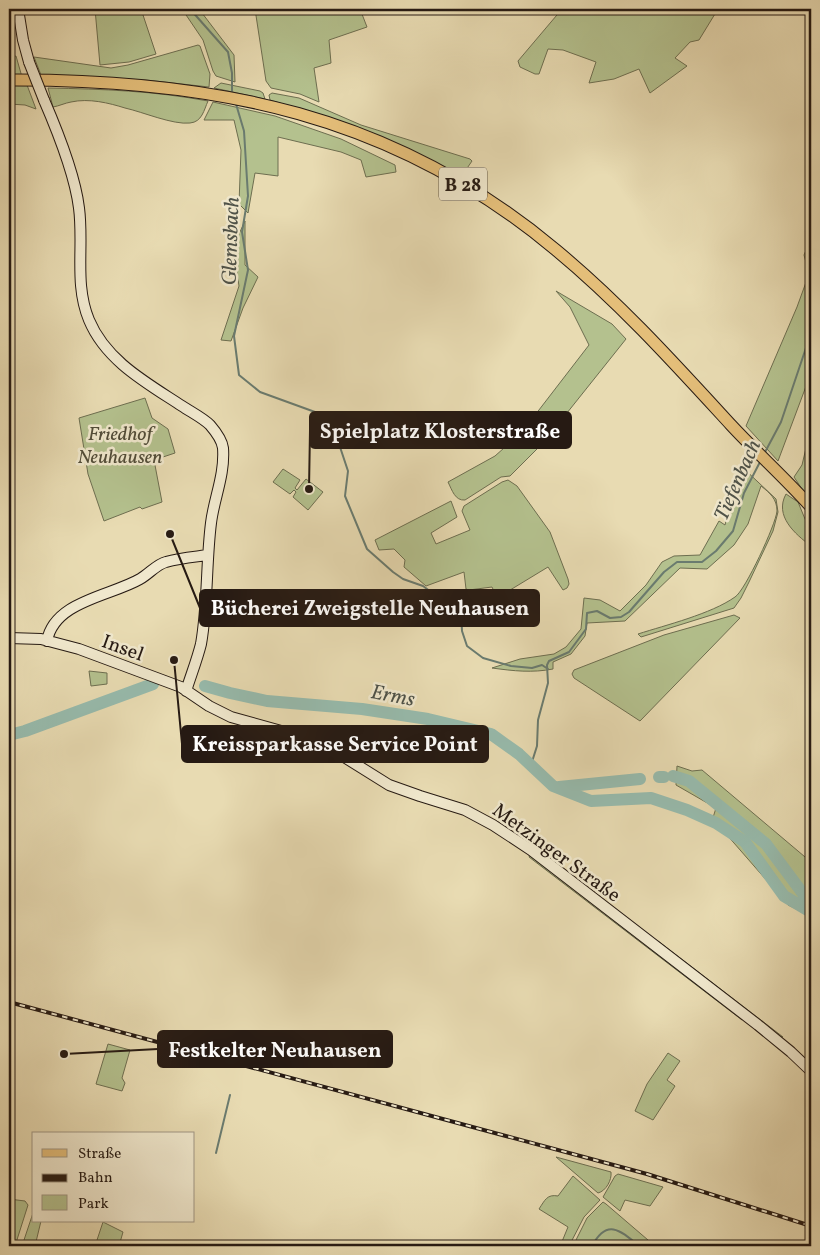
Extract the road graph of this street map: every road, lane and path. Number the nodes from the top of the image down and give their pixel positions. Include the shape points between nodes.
1 (18, 9) edge
2 (9, 80) edge
3 (807, 503) edge
4 (208, 555) junction
5 (9, 638) edge
6 (47, 641) junction
7 (186, 691) junction
8 (811, 1071) edge

1 - 4 street, bridge via 29,62 67,163 79,206 80,277 84,306 101,342 146,383 210,425 221,439 222,475 211,520
2 - 3 main road, B 28 via 110,82 239,98 330,122 390,146 452,177 501,208 581,271 663,351
4 - 6 street via 164,562 139,580 74,607 55,622
4 - 7 street via 200,644
5 - 6 street, Insel
6 - 7 street, Insel via 79,649
7 - 8 street, Metzinger Straße via 220,712 325,745 390,785 465,810 494,825 758,1025

